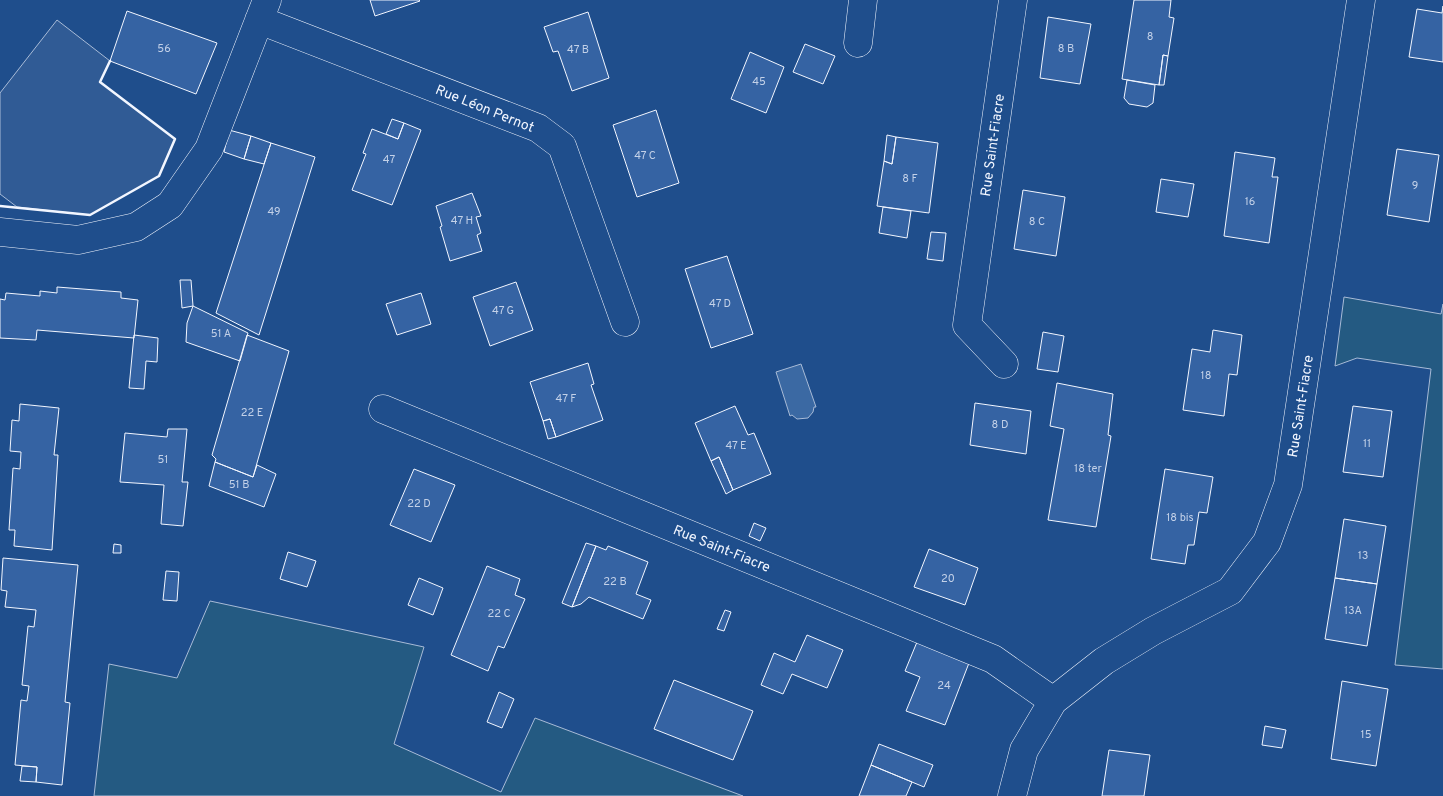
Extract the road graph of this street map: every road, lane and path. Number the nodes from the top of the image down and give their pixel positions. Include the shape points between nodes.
1 (863, 0) edge
2 (1013, 0) edge
3 (1361, 0) edge
4 (263, 10) edge
5 (858, 43) dead end
6 (0, 232) edge
7 (625, 322) dead end
8 (1004, 364) dead end
9 (384, 409) dead end
10 (1052, 701) junction
11 (1012, 796) edge

1 - 5 street
2 - 8 street, Rue Saint-Fiacre via 967,325
3 - 10 street, Rue Saint-Fiacre via 1288,485 1267,542 1230,591 1104,660
4 - 6 street, Rue Léon Pernot via 209,149 170,205 136,228 78,240
4 - 7 street, Rue Léon Pernot via 538,128 562,146
9 - 10 street, Rue Saint-Fiacre via 993,659
10 - 11 street, Rue Saint-Fiacre via 1024,750

